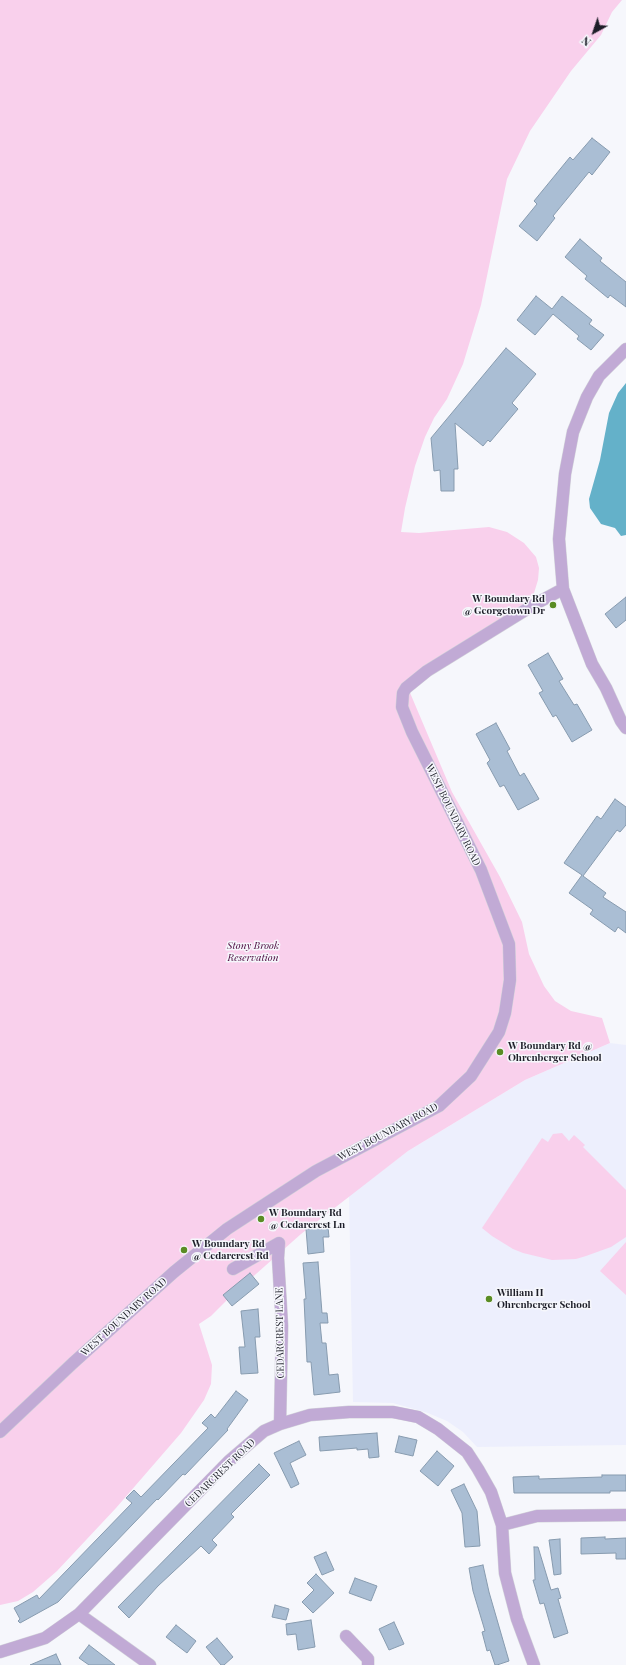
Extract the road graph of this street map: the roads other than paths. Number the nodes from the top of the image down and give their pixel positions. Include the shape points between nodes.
1 (626, 349) edge
2 (563, 589) junction
3 (626, 728) edge
4 (233, 1269) dead end
5 (280, 1424) junction
6 (0, 1432) edge
7 (626, 1515) edge
8 (502, 1525) junction
9 (80, 1614) junction
10 (346, 1636) dead end
11 (0, 1652) edge
12 (150, 1665) edge
13 (368, 1665) edge
14 (534, 1665) edge

1 - 2 street via 599,376 587,397 573,432 565,474 559,539
2 - 3 street via 592,664
2 - 6 street, WEST BOUNDARY ROAD via 428,671 403,693 402,707 412,732 481,870 509,944 510,980 505,1013 499,1032 471,1076 439,1106 316,1171 227,1229 168,1278
4 - 5 street, CEDARCREST LANE via 279,1243 282,1326
5 - 8 street, CEDARCREST ROAD via 310,1415 349,1412 393,1412 418,1417 467,1452 491,1492
5 - 9 street, CEDARCREST ROAD via 264,1431 229,1462
7 - 8 street via 537,1516
8 - 14 street, CEDARCREST ROAD via 505,1573 517,1619
9 - 11 street, CEDARCREST ROAD via 45,1638
9 - 12 street
10 - 13 street via 368,1659

